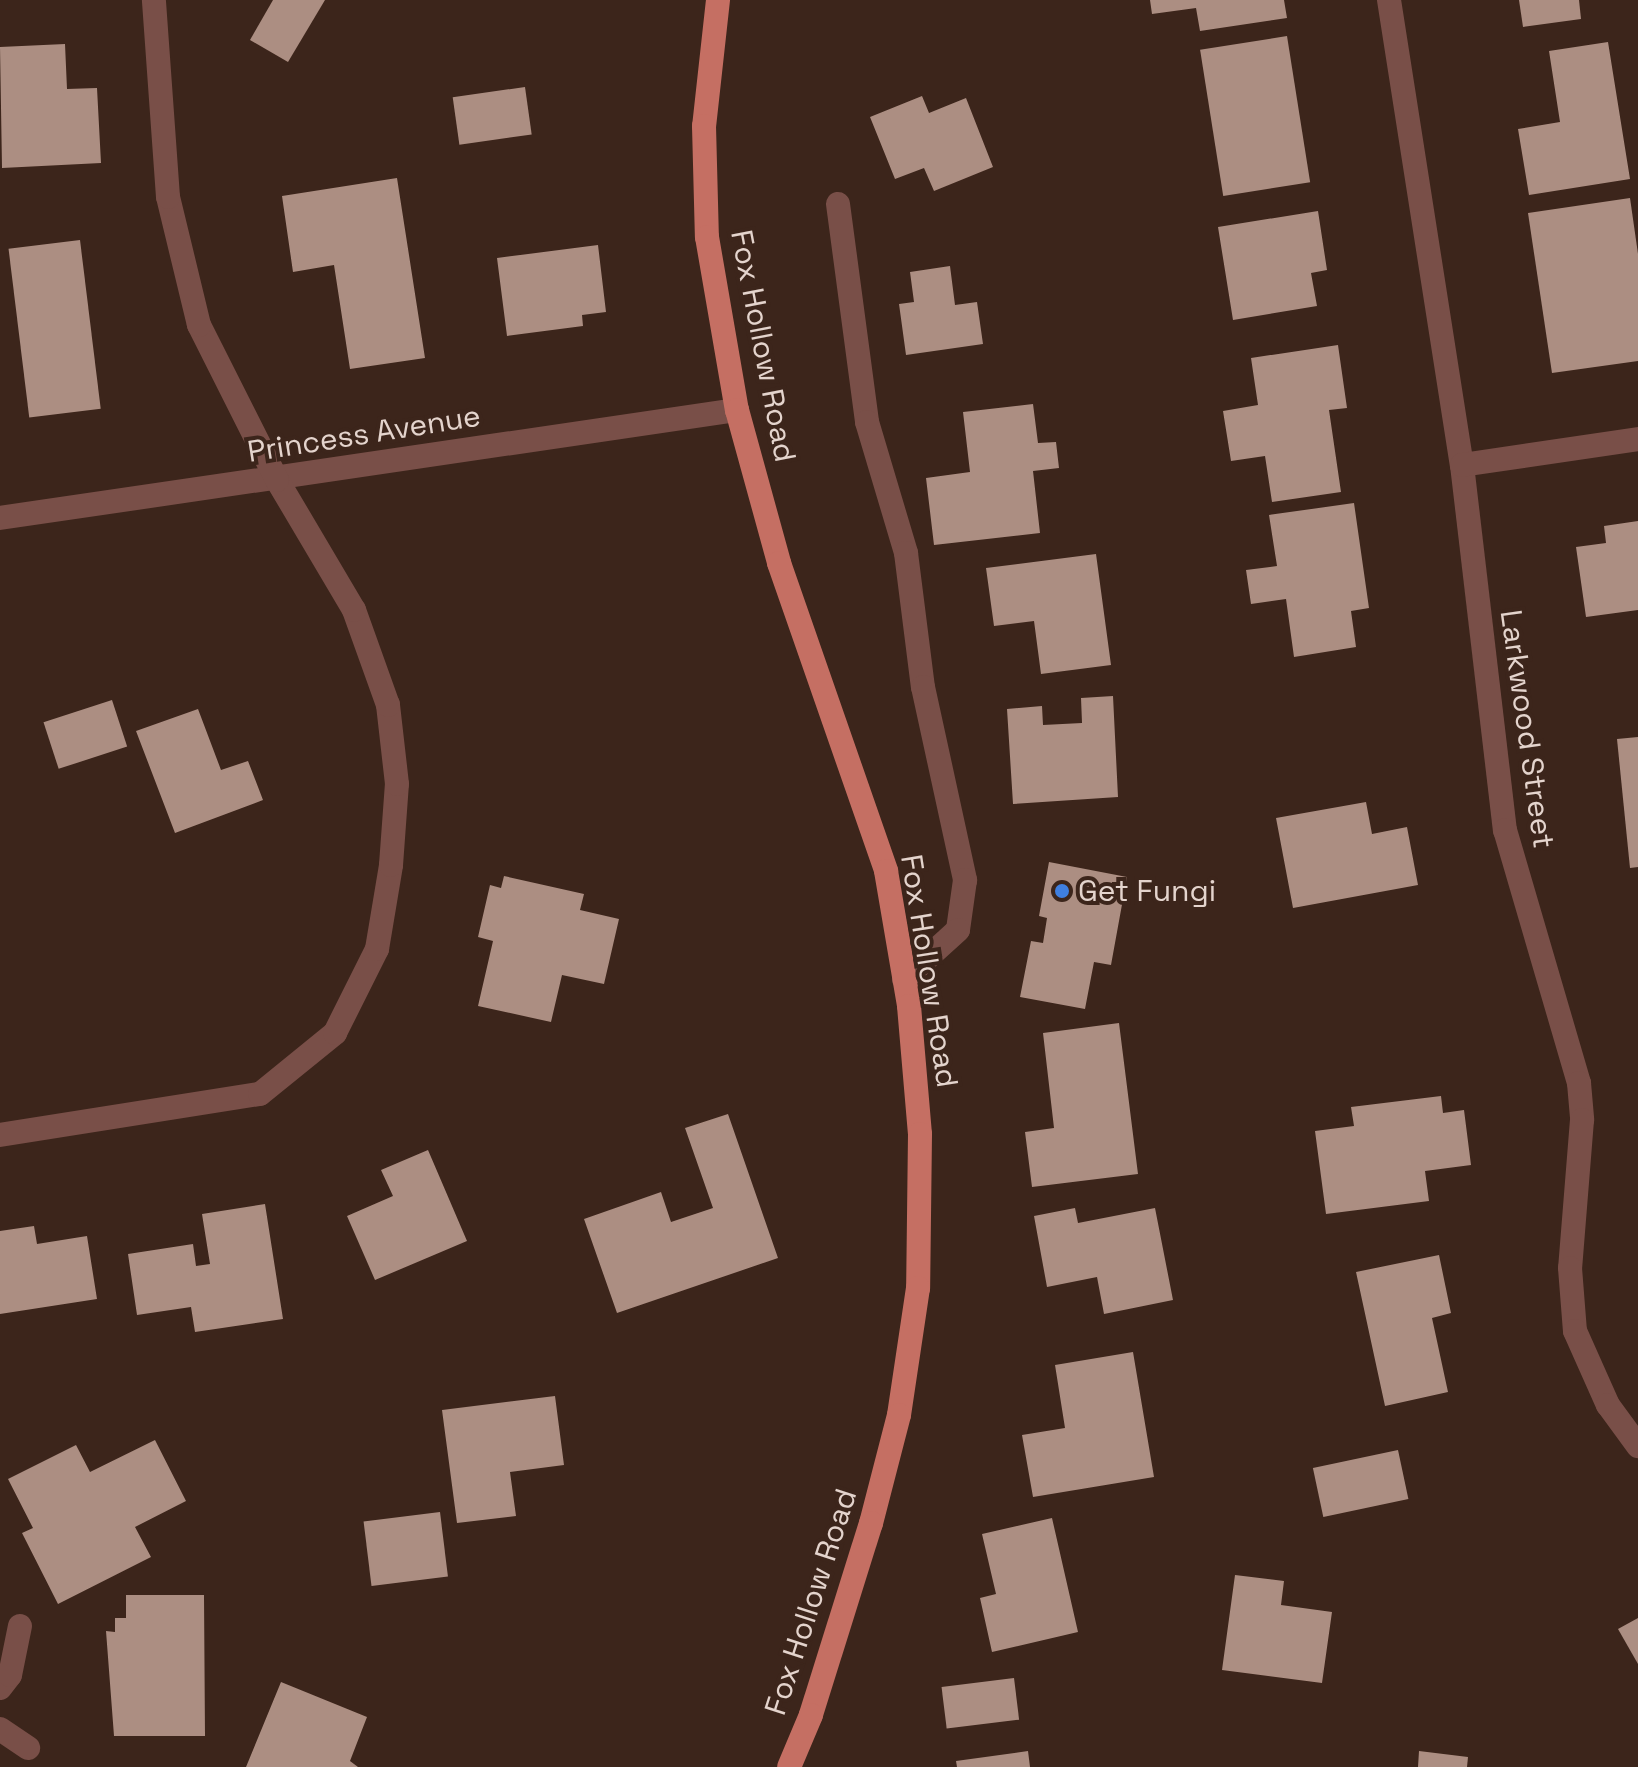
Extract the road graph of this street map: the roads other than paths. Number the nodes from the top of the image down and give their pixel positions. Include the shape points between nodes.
1 (154, 0) edge
2 (718, 0) edge
3 (1389, 0) edge
4 (838, 204) dead end
5 (737, 410) junction
6 (1638, 439) edge
7 (1462, 465) junction
8 (277, 480) junction
9 (0, 518) edge
10 (904, 979) junction
11 (0, 1135) edge
12 (1638, 1446) edge
13 (20, 1626) dead end
14 (0, 1688) edge
15 (0, 1729) edge
16 (28, 1748) dead end
17 (789, 1767) edge

1 - 8 street via 168,197 199,325
2 - 5 main road, Fox Hollow Road via 704,126 707,237
3 - 7 street, Larkwood Street
4 - 10 street via 867,422 906,553 923,687 965,880 958,930
5 - 8 street, Princess Avenue
5 - 10 main road, Fox Hollow Road via 779,563 886,871
6 - 7 street
7 - 12 street, Larkwood Street via 1505,830 1579,1083 1582,1120 1570,1268 1575,1331 1608,1405
8 - 9 street, Princess Avenue
8 - 11 street via 354,610 388,705 397,784 377,949 335,1033 260,1094
10 - 17 main road, Fox Hollow Road via 920,1134 916,1302 899,1415 871,1523 811,1715
13 - 14 street via 10,1675
15 - 16 street

